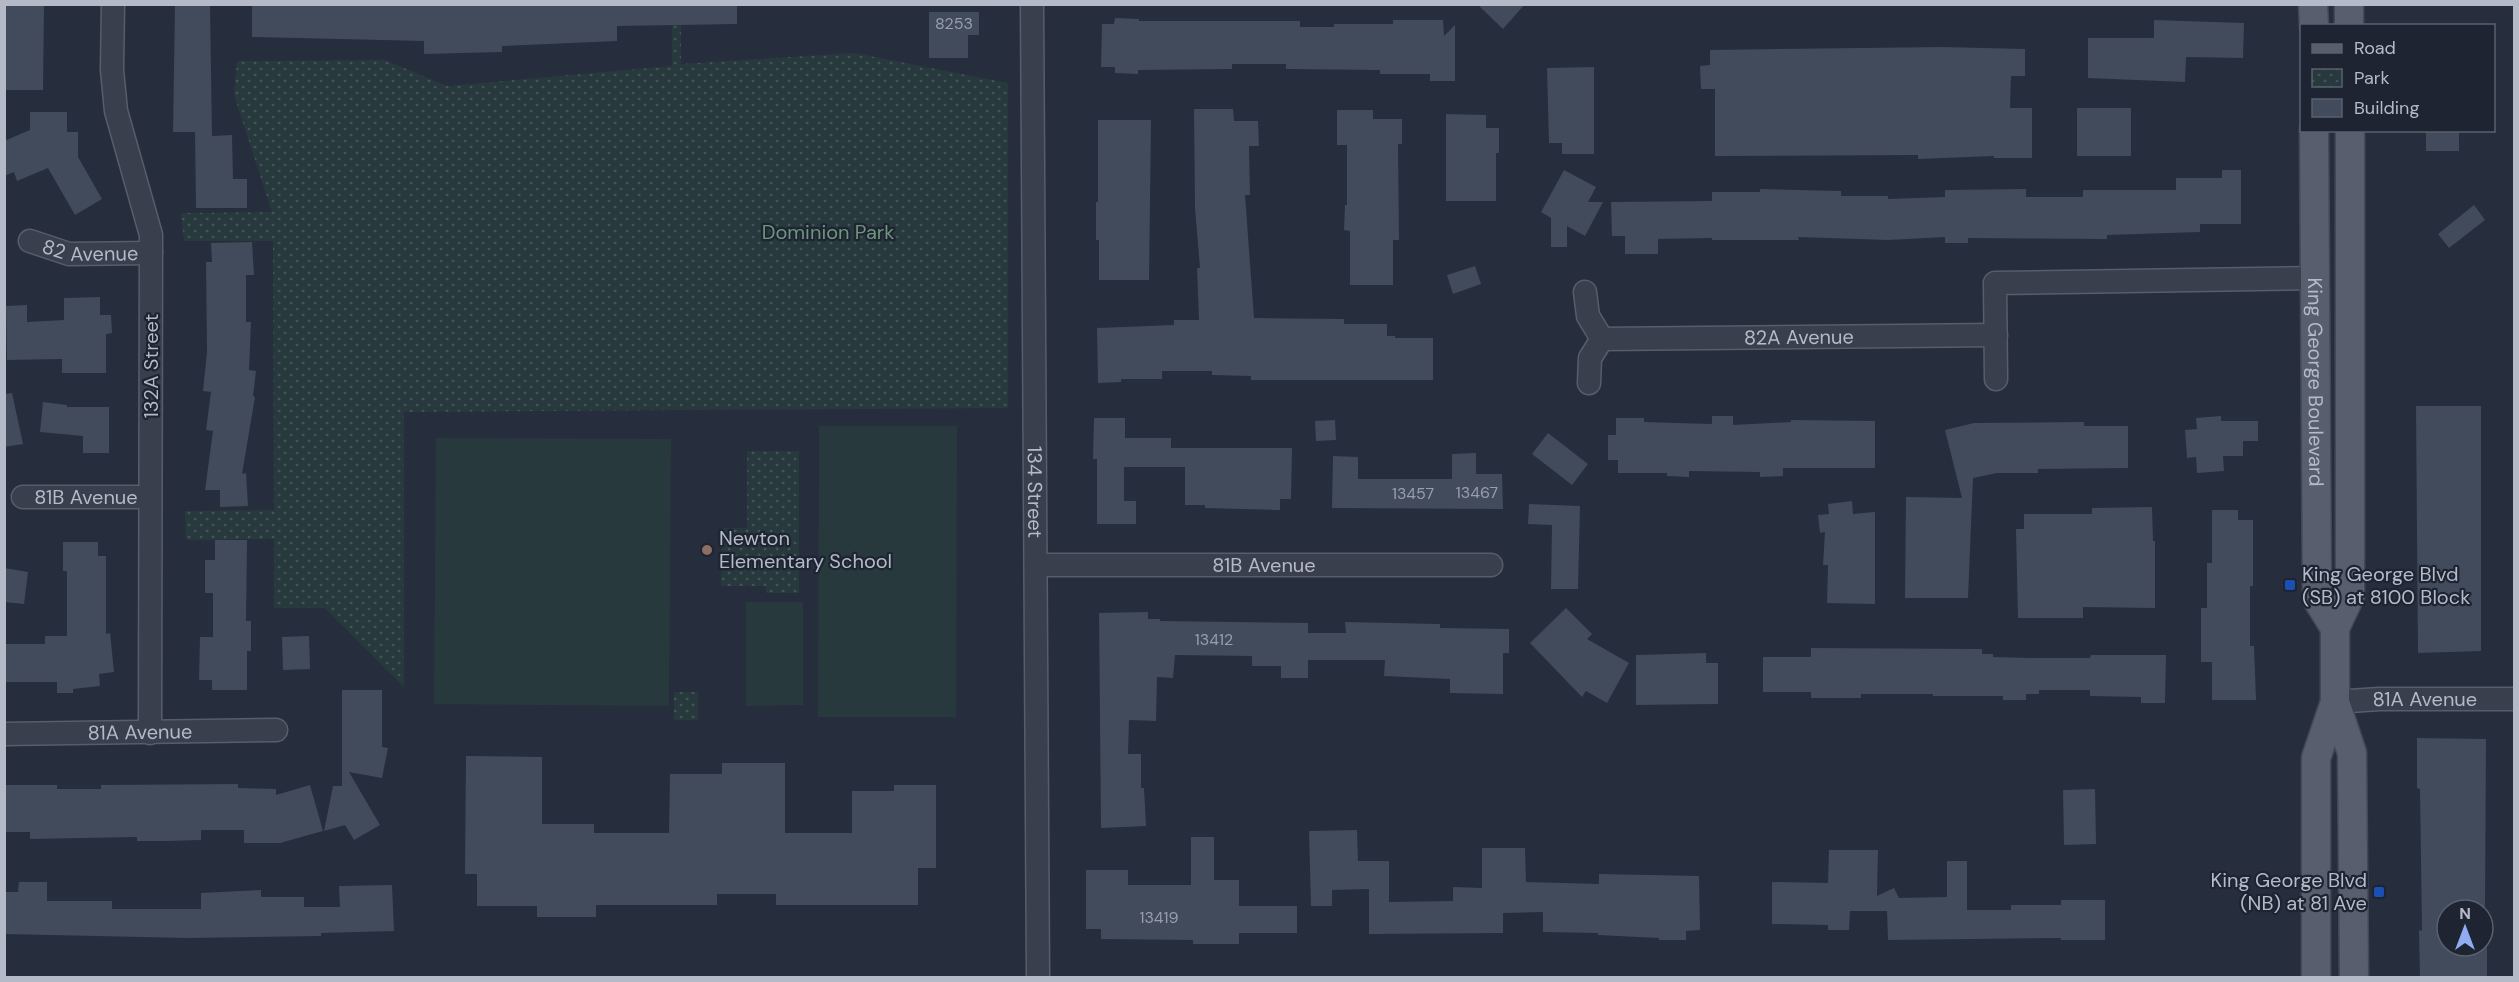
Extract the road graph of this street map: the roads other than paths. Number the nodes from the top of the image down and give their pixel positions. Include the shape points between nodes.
1 (113, 4) edge
2 (1032, 4) edge
3 (2313, 4) edge
4 (2349, 4) edge
5 (2314, 24) edge
6 (2349, 24) edge
7 (2314, 132) edge
8 (2350, 132) edge
9 (30, 241) dead end
10 (151, 253) junction
11 (2315, 278) junction
12 (1585, 292) dead end
13 (1996, 335) junction
14 (1602, 339) junction
15 (1996, 379) dead end
16 (1589, 383) dead end
17 (23, 497) dead end
18 (150, 497) junction
19 (1036, 565) junction
20 (1491, 565) dead end
21 (2335, 628) junction
22 (2514, 699) edge
23 (2335, 702) junction
24 (276, 730) dead end
25 (150, 733) junction
26 (4, 734) edge
27 (1038, 978) edge
28 (2316, 978) edge
29 (2354, 978) edge

1 - 10 street, 132A Street via 116,111 147,219
2 - 19 street, 134 Street
3 - 5 main road
4 - 6 main road
7 - 11 main road, King George Boulevard
8 - 21 main road, King George Boulevard via 2350,596
9 - 10 street, 82 Avenue via 69,254
10 - 18 street, 132A Street
11 - 13 street via 1995,283
11 - 21 main road, King George Boulevard via 2317,599
12 - 14 street via 1588,316
13 - 14 street, 82A Avenue
13 - 15 street
14 - 16 street via 1590,358
17 - 18 street, 81B Avenue
18 - 25 street, 132A Street
19 - 20 street, 81B Avenue
19 - 27 street, 134 Street
21 - 23 main road, King George Boulevard
22 - 23 street, 81A Avenue
23 - 28 main road, King George Boulevard via 2316,758
23 - 29 main road, King George Boulevard via 2352,753
24 - 25 street, 81A Avenue
25 - 26 street, 81A Avenue

